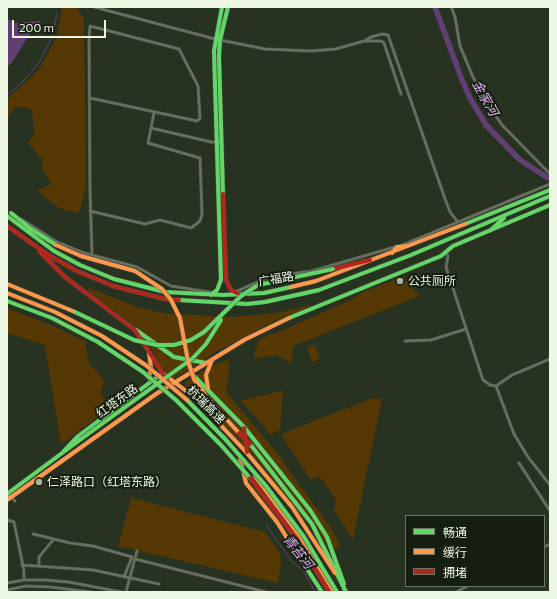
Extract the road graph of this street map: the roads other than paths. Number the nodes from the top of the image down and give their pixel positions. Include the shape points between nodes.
1 (94, 7) edge
2 (222, 7) edge
3 (228, 7) edge
4 (452, 9) dead end
5 (217, 40) junction
6 (364, 41) junction
7 (401, 94) dead end
8 (90, 98) junction
9 (154, 113) junction
10 (151, 128) junction
11 (219, 142) junction
12 (550, 174) edge
13 (550, 184) edge
14 (550, 190) edge
15 (550, 196) edge
16 (550, 205) edge
17 (7, 210) edge
18 (90, 211) junction
19 (11, 213) junction
20 (7, 216) edge
21 (506, 216) junction
22 (457, 221) junction
23 (7, 226) edge
24 (491, 230) junction
25 (222, 239) junction
26 (412, 246) junction
27 (397, 247) junction
28 (38, 249) junction
29 (446, 253) junction
30 (92, 254) junction
31 (390, 254) junction
32 (7, 284) edge
33 (235, 292) junction
34 (7, 294) edge
35 (213, 294) junction
36 (243, 294) junction
37 (223, 295) junction
38 (7, 301) edge
39 (226, 312) junction
40 (466, 329) junction
41 (135, 330) junction
42 (405, 341) dead end
43 (149, 352) junction
44 (215, 357) junction
45 (550, 359) edge
46 (207, 363) junction
47 (163, 373) junction
48 (190, 373) junction
49 (176, 382) junction
50 (170, 386) junction
51 (496, 386) junction
52 (144, 388) junction
53 (209, 389) junction
54 (244, 427) junction
55 (63, 452) junction
56 (247, 453) junction
57 (240, 458) junction
58 (519, 463) dead end
59 (550, 485) edge
60 (7, 493) edge
61 (9, 499) edge
62 (15, 502) dead end
63 (550, 511) edge
64 (7, 520) edge
65 (33, 534) dead end
66 (53, 540) junction
67 (137, 551) dead end
68 (135, 559) junction
69 (22, 565) junction
70 (39, 565) junction
71 (124, 577) junction
72 (131, 578) junction
73 (24, 580) junction
74 (7, 583) edge
75 (159, 584) dead end
76 (466, 587) edge
77 (7, 590) edge
78 (346, 591) edge
79 (91, 592) edge
80 (122, 592) edge
81 (126, 592) edge
82 (266, 592) edge
83 (322, 592) edge
84 (329, 592) edge
85 (333, 592) edge
86 (337, 592) edge
87 (456, 592) edge

1 - 5 street
2 - 5 main road
3 - 5 main road
4 - 12 street via 460,46 472,77 491,109 502,125
5 - 6 street via 286,51 336,48
5 - 11 main road
6 - 7 street via 384,43
6 - 22 street via 382,34 388,35 444,196 450,212
8 - 9 street
8 - 9 street via 90,26 176,48 181,52 198,86 199,120
8 - 18 street
9 - 10 street
10 - 11 street
10 - 18 street via 148,143 200,158 202,214 198,224 191,228 160,220 145,224
11 - 25 main road
13 - 22 street
14 - 26 main road, 广福路
15 - 21 main road, 广福路
16 - 24 main road
17 - 19 street
18 - 30 street
19 - 30 street via 57,242
19 - 78 main road, bridge via 31,230 56,245 81,256 135,271 162,289 180,318 194,379 204,395 250,444 312,524
20 - 35 main road, 广福路 via 54,251 114,279 165,292
21 - 24 main road
21 - 28 main road, 广福路 via 319,290 248,304 189,301 132,291 77,271
22 - 27 street
23 - 28 main road, 广福路
24 - 29 main road via 453,246
25 - 33 main road via 226,280 228,287
25 - 35 main road via 220,280
26 - 27 main road
26 - 31 main road, 广福路
27 - 31 main road
27 - 33 street via 321,269 269,276
28 - 41 main road via 65,278
29 - 40 street via 446,267
29 - 44 main road, 红塔东路 via 278,323
30 - 35 street via 137,267 171,286
31 - 36 main road, 广福路 via 298,286 264,293
31 - 39 main road, bridge via 262,284 245,293
32 - 39 main road, bridge via 130,338 162,345 179,343 198,336 212,327
33 - 36 main road
33 - 37 street
34 - 86 main road, 杭瑞高速, bridge via 55,312 98,334 147,366 181,394 223,436 266,486 304,537
35 - 37 main road, 广福路
36 - 37 main road, 广福路
38 - 84 main road, 杭瑞高速, bridge via 52,318 95,340 133,364 176,400 221,445 261,491 298,541
39 - 55 main road, 红塔东路, bridge via 206,344 193,358
40 - 42 street via 431,340
40 - 51 street via 483,380
41 - 43 main road
41 - 46 main road via 174,357
43 - 47 main road
43 - 52 main road via 151,370
44 - 46 main road, 红塔东路
44 - 53 main road via 209,364 206,375
45 - 51 street via 512,374
46 - 48 main road, 红塔东路
47 - 49 main road
47 - 50 main road
47 - 52 main road
48 - 49 main road, 红塔东路
48 - 53 main road
49 - 50 main road, 红塔东路
49 - 56 main road via 215,417
50 - 57 main road
50 - 61 main road, 红塔东路
51 - 59 street via 514,434
52 - 55 main road via 77,436
53 - 54 main road
54 - 56 main road
54 - 78 main road via 324,531
55 - 60 main road, 红塔东路
56 - 78 main road via 303,523
57 - 83 main road via 246,483 277,522
57 - 85 main road via 278,506
58 - 63 street
60 - 61 street
61 - 62 street
64 - 69 street via 14,522
65 - 66 street
66 - 70 street via 39,557
66 - 71 street via 93,546 132,557
67 - 68 street
68 - 72 street
68 - 82 street
69 - 70 street
69 - 73 street
70 - 71 street via 93,570
71 - 72 street
72 - 75 street
72 - 81 street
73 - 74 street
73 - 80 street via 68,582
76 - 87 street
77 - 79 street via 26,586 50,586

